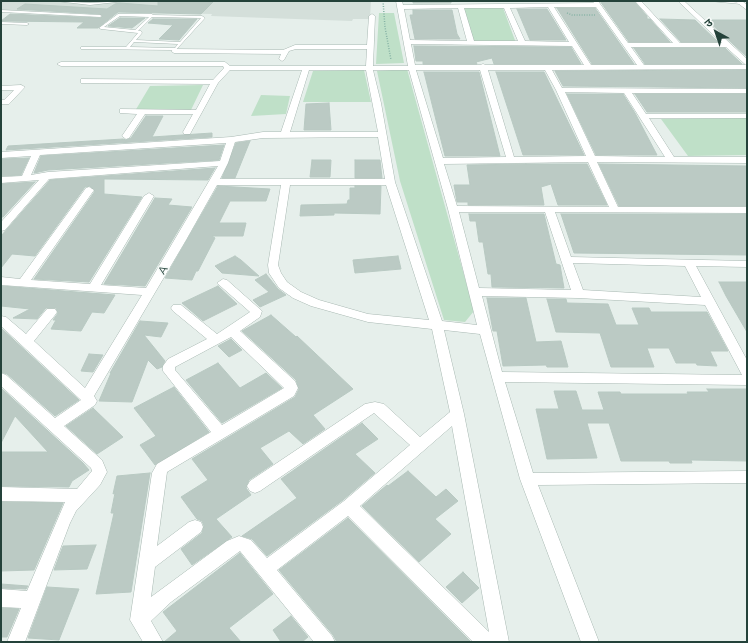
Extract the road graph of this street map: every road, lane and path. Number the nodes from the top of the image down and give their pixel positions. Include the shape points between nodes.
1 (57, 1) edge
2 (124, 1) edge
3 (383, 1) edge
4 (638, 1) edge
5 (680, 1) edge
6 (711, 1) edge
7 (596, 3) edge
8 (400, 4) edge
9 (743, 4) edge
10 (550, 6) junction
11 (461, 7) junction
12 (507, 7) junction
13 (1, 11) edge
14 (152, 15) junction
15 (100, 16) dead end
16 (372, 16) dead end
17 (1, 23) edge
18 (27, 24) dead end
19 (136, 31) junction
20 (133, 40) junction
21 (407, 42) junction
22 (180, 43) junction
23 (471, 43) junction
24 (522, 43) junction
25 (575, 44) junction
26 (626, 45) junction
27 (678, 45) junction
28 (728, 45) junction
29 (370, 47) junction
30 (82, 48) dead end
31 (127, 48) junction
32 (174, 50) junction
33 (284, 52) junction
34 (747, 63) edge
35 (61, 64) dead end
36 (483, 66) junction
37 (588, 66) junction
38 (393, 67) junction
39 (412, 67) junction
40 (547, 67) junction
41 (642, 67) junction
42 (747, 67) edge
43 (228, 68) junction
44 (280, 68) junction
45 (306, 68) junction
46 (369, 68) junction
47 (84, 81) dead end
48 (215, 82) junction
49 (1, 88) edge
50 (560, 90) junction
51 (626, 90) junction
52 (747, 91) edge
53 (1, 102) edge
54 (123, 111) dead end
55 (143, 111) junction
56 (198, 112) junction
57 (643, 116) junction
58 (747, 116) edge
59 (187, 132) dead end
60 (285, 134) junction
61 (382, 134) junction
62 (126, 136) dead end
63 (231, 140) junction
64 (37, 153) junction
65 (1, 155) edge
66 (591, 159) junction
67 (672, 160) junction
68 (747, 160) edge
69 (439, 161) junction
70 (511, 161) junction
71 (224, 163) junction
72 (48, 176) junction
73 (25, 178) junction
74 (1, 180) edge
75 (212, 182) junction
76 (286, 182) junction
77 (390, 182) junction
78 (89, 190) dead end
79 (149, 196) dead end
80 (453, 209) junction
81 (549, 209) junction
82 (615, 210) junction
83 (747, 210) edge
84 (1, 228) edge
85 (568, 260) junction
86 (688, 262) junction
87 (747, 264) edge
88 (1, 280) edge
89 (24, 282) junction
90 (223, 283) dead end
91 (93, 288) junction
92 (149, 292) junction
93 (474, 292) junction
94 (578, 294) junction
95 (709, 301) junction
96 (177, 308) dead end
97 (52, 312) dead end
98 (2, 320) dead end
99 (437, 326) junction
100 (484, 330) junction
101 (232, 331) junction
102 (216, 340) junction
103 (27, 341) junction
104 (747, 372) edge
105 (497, 377) junction
106 (1, 378) edge
107 (747, 380) edge
108 (87, 396) junction
109 (457, 414) junction
110 (55, 425) junction
111 (220, 433) junction
112 (420, 446) junction
113 (747, 477) edge
114 (528, 479) junction
115 (255, 486) dead end
116 (1, 494) edge
117 (79, 496) junction
118 (349, 506) junction
119 (194, 527) dead end
120 (147, 563) junction
121 (266, 570) junction
122 (1, 598) edge
123 (32, 600) junction
124 (139, 620) junction
125 (16, 642) edge
126 (154, 642) edge
127 (326, 642) edge
128 (486, 642) edge
129 (500, 642) edge
130 (590, 642) edge

1 - 2 lane via 90,4
3 - 38 path
4 - 27 street
5 - 28 street
6 - 9 lane
7 - 10 street
7 - 26 street
8 - 11 street
8 - 21 street
10 - 12 street
10 - 25 street
11 - 12 street
11 - 23 street
12 - 24 street
13 - 15 lane
14 - 19 lane
14 - 19 lane via 119,15 102,28
14 - 22 lane via 203,18
16 - 29 street
17 - 18 lane
19 - 20 lane via 140,33
20 - 22 lane
20 - 31 lane
21 - 23 street
21 - 39 street
22 - 32 lane
23 - 24 street
24 - 25 street
25 - 37 street
26 - 27 street
26 - 41 street
27 - 28 street
28 - 34 street
29 - 33 street via 296,47
29 - 46 street
30 - 31 lane
31 - 32 lane
32 - 33 street
33 - 44 street
35 - 43 street via 225,64
36 - 39 street
36 - 40 street
36 - 70 street
37 - 40 street
37 - 41 street
38 - 39 street
38 - 46 street
39 - 69 street
40 - 50 street
41 - 42 street
43 - 44 street
43 - 48 street
44 - 45 street
45 - 46 street
45 - 60 street
46 - 61 street via 378,103
47 - 48 street
48 - 56 street
49 - 53 street via 21,87 6,102
50 - 51 street
50 - 66 street
51 - 52 street
51 - 57 street
54 - 55 street
55 - 56 street
55 - 62 street
56 - 59 street
57 - 58 street
57 - 67 street
60 - 61 street
60 - 63 street
61 - 77 street
63 - 64 street
63 - 71 street, A
64 - 65 street
64 - 73 street
66 - 67 street
66 - 70 street
66 - 82 street
67 - 68 street
69 - 70 street
69 - 80 street
71 - 72 street
71 - 75 street, A
72 - 73 street
72 - 84 street
73 - 74 street
75 - 76 street
75 - 92 street, A
76 - 77 street
76 - 99 street via 273,265 283,284 297,295 337,310 368,318
77 - 99 street
78 - 89 street
79 - 91 street
80 - 81 street
80 - 93 street
81 - 82 street
81 - 85 street
82 - 83 street
85 - 86 street
85 - 94 street
86 - 87 street
86 - 95 street
88 - 89 street
89 - 91 street
90 - 101 street via 256,311 253,317
91 - 92 street
92 - 108 street, A
93 - 94 street
93 - 100 street
94 - 95 street
95 - 104 street
96 - 102 street
97 - 103 street
98 - 103 street
99 - 100 street
99 - 109 street
100 - 105 street
101 - 102 street
101 - 111 street via 291,388 289,392
102 - 111 street via 173,362 169,366 169,371
103 - 108 street
105 - 107 street
105 - 114 street
106 - 110 street
108 - 110 street, A via 90,401 88,403
109 - 112 street
109 - 129 street
110 - 117 street via 97,464 100,472
111 - 120 street via 162,468 159,473
112 - 115 street via 379,408 370,408
112 - 118 street
113 - 114 street
114 - 130 street
116 - 117 street
117 - 123 street via 63,522
118 - 121 street
118 - 128 street
119 - 120 street
120 - 124 street
121 - 124 street via 245,545 239,543 166,596
121 - 127 street
122 - 123 street
123 - 125 street
124 - 126 street

